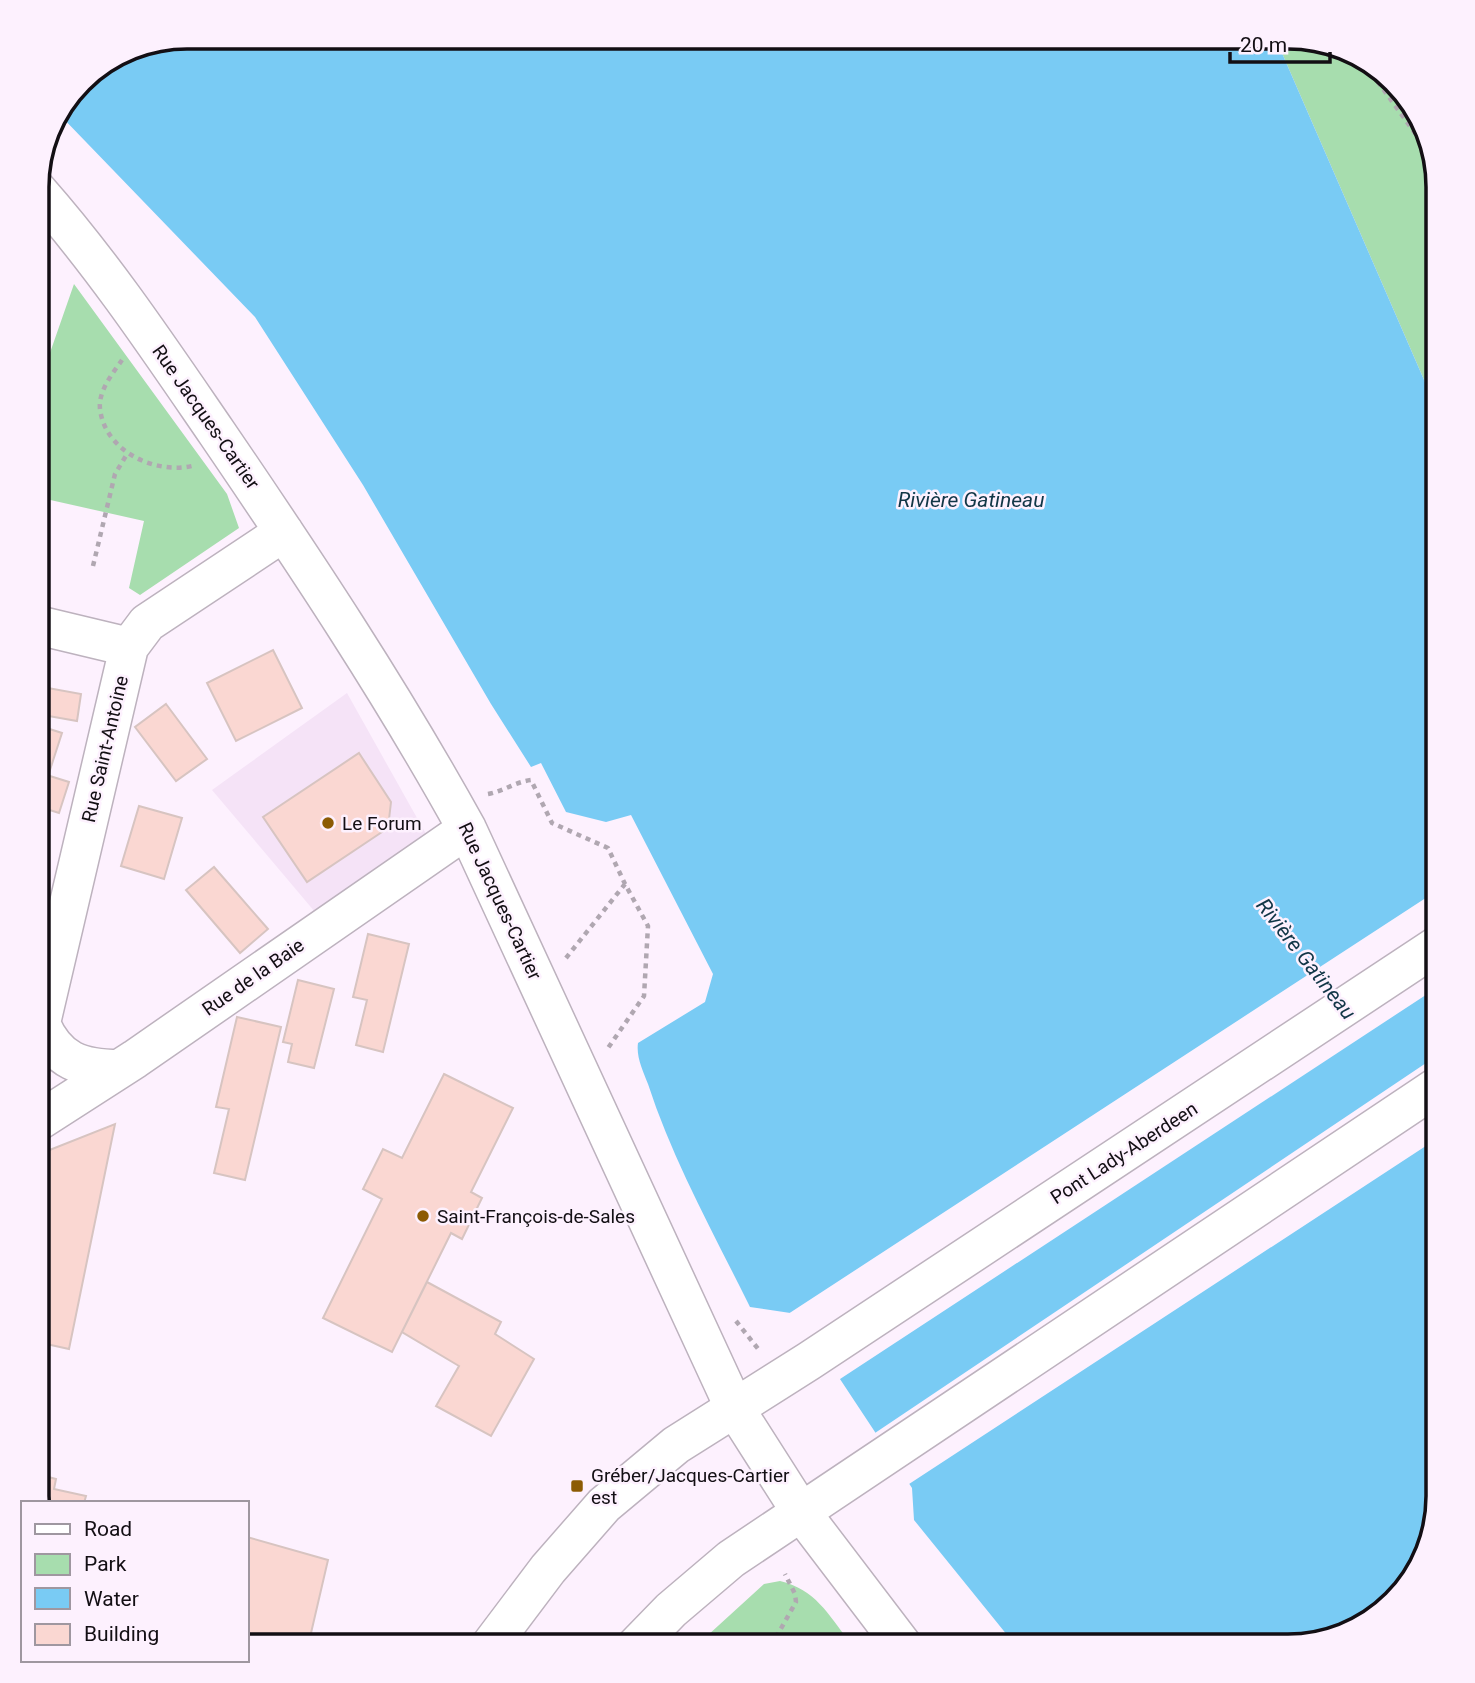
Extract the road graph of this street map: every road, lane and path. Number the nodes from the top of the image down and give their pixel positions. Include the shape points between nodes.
1 (1379, 83) edge
2 (1415, 133) edge
3 (49, 204) edge
4 (129, 351) dead end
5 (127, 454) junction
6 (199, 464) dead end
7 (284, 531) junction
8 (93, 566) dead end
9 (49, 628) edge
10 (129, 647) junction
11 (487, 794) dead end
12 (467, 829) junction
13 (625, 884) junction
14 (573, 950) dead end
15 (1426, 953) edge
16 (49, 989) edge
17 (49, 1043) edge
18 (606, 1052) dead end
19 (120, 1069) junction
20 (1426, 1094) edge
21 (49, 1114) edge
22 (734, 1406) junction
23 (801, 1512) junction
24 (785, 1574) dead end
25 (499, 1634) edge
26 (648, 1634) edge
27 (778, 1634) edge
28 (894, 1634) edge

1 - 2 path
3 - 7 street, Rue Jacques-Cartier via 133,311
4 - 5 path via 107,382 100,407 110,437
5 - 6 path via 164,466
5 - 8 path via 115,474
7 - 10 street, Rue Saint-Antoine via 147,623
7 - 12 street, Rue Jacques-Cartier
9 - 10 street
10 - 16 street, Rue Saint-Antoine
11 - 13 path via 531,780 552,823 608,848
12 - 19 street, Rue de la Baie
12 - 22 street, Rue Jacques-Cartier
13 - 14 path
13 - 18 path via 648,926 644,996
15 - 22 street, Pont Lady-Aberdeen
17 - 19 street via 86,1067
19 - 21 street, Rue de la Baie
20 - 23 street
22 - 23 street, Rue Jacques-Cartier
22 - 25 street, Pont Lady-Aberdeen via 676,1445 604,1504
23 - 26 street via 731,1559
23 - 28 street, Rue Jacques-Cartier
24 - 27 path via 796,1602

